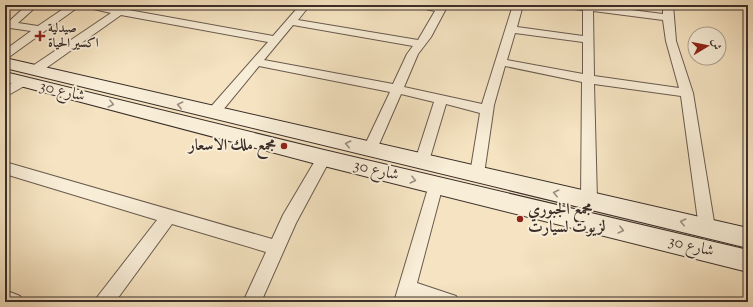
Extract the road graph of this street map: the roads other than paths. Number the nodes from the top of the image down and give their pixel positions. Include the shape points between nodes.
1 (33, 5) edge
2 (76, 5) edge
3 (88, 5) edge
4 (305, 5) edge
5 (419, 5) edge
6 (518, 5) edge
7 (565, 5) edge
8 (668, 5) edge
9 (442, 7) edge
10 (588, 7) junction
11 (119, 12) junction
12 (668, 18) junction
13 (291, 22) junction
14 (8, 24) edge
15 (511, 28) junction
16 (40, 29) junction
17 (275, 40) junction
18 (588, 40) junction
19 (420, 44) junction
20 (256, 62) junction
21 (502, 62) junction
22 (14, 70) edge
23 (588, 79) junction
24 (397, 89) junction
25 (5, 93) edge
26 (687, 93) junction
27 (440, 99) junction
28 (488, 110) junction
29 (213, 112) junction
30 (370, 149) junction
31 (324, 158) junction
32 (422, 161) junction
33 (5, 168) edge
34 (477, 174) junction
35 (436, 185) junction
36 (589, 200) junction
37 (169, 216) junction
38 (707, 228) junction
39 (748, 238) edge
40 (276, 248) junction
41 (748, 261) edge
42 (405, 295) edge
43 (5, 299) edge
44 (14, 302) edge
45 (104, 302) edge
46 (252, 302) edge
47 (450, 302) edge

1 - 14 street
2 - 16 street
3 - 11 street
4 - 13 street
5 - 9 street
6 - 15 street
7 - 10 street
8 - 12 street
9 - 19 street
10 - 12 street
10 - 18 street
11 - 17 street
11 - 22 street
12 - 26 street
13 - 17 street
13 - 19 street
14 - 16 street
15 - 18 street
15 - 21 street
16 - 22 street
17 - 20 street
18 - 23 street
19 - 24 street
20 - 24 street
20 - 29 street
21 - 23 street
21 - 28 street
22 - 25 street
29 -> 22 street, شارع 30
22 -> 31 street, شارع 30
23 - 26 street
23 - 36 street
24 - 27 street
24 - 30 street
26 - 38 street
27 - 28 street
27 - 32 street
28 - 34 street
30 -> 29 street, شارع 30
30 - 32 street, شارع 30
31 -> 35 street, شارع 30
31 - 40 street
32 - 34 street, شارع 30
33 - 37 street
36 -> 34 street, شارع 30
35 -> 41 street, شارع 30
35 - 42 street
38 -> 36 street, شارع 30
37 - 40 street
37 - 45 street
38 - 39 street, شارع 30
40 - 46 street
42 - 47 street
43 - 44 street

